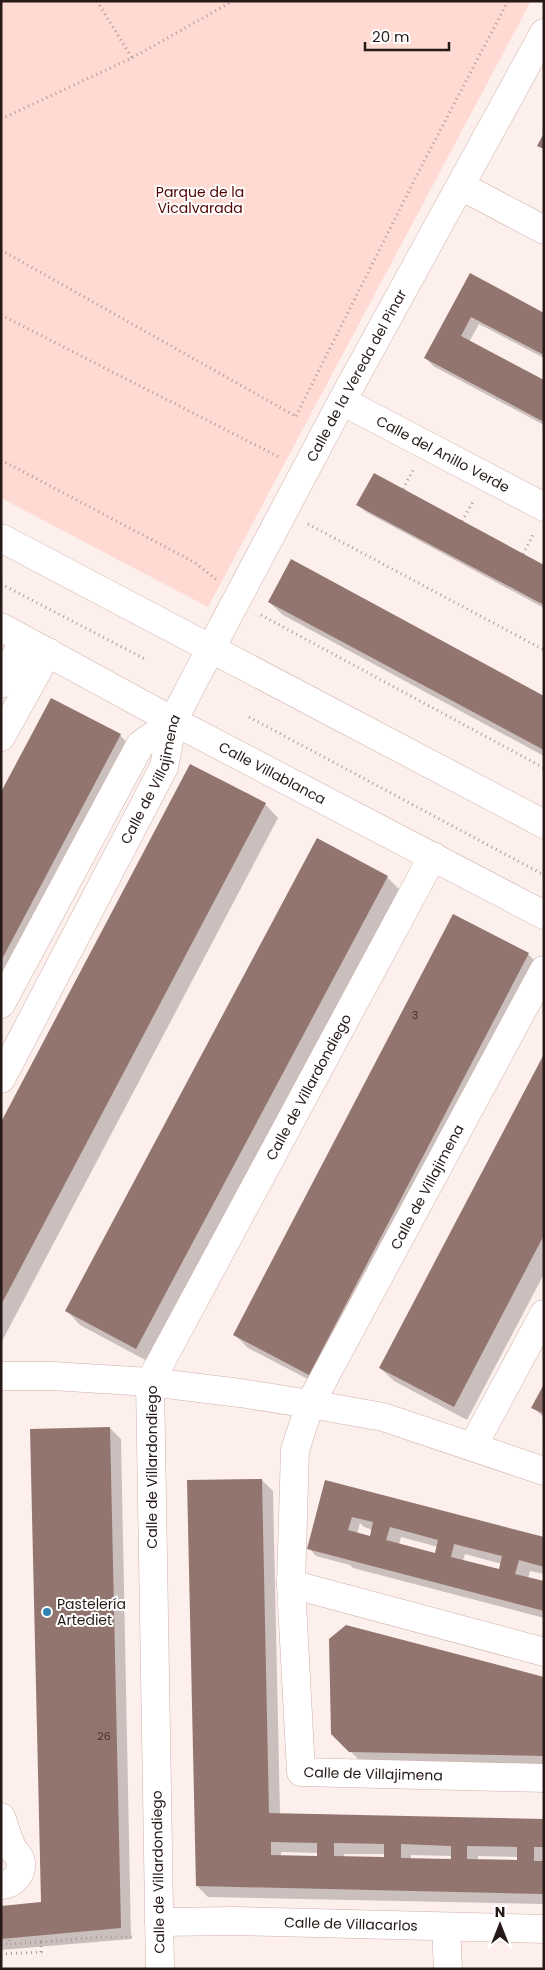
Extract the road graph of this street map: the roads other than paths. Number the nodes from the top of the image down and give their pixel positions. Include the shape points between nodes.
1 (544, 34) edge
2 (461, 186) junction
3 (544, 230) edge
4 (342, 401) junction
5 (539, 519) edge
6 (1, 538) edge
7 (13, 633) edge
8 (211, 649) junction
9 (48, 652) junction
10 (1, 684) edge
11 (173, 721) junction
12 (1, 737) edge
13 (544, 824) edge
14 (433, 856) junction
15 (544, 915) edge
16 (544, 970) edge
17 (1, 1004) edge
18 (1, 1079) edge
19 (544, 1314) edge
20 (1, 1376) edge
21 (150, 1382) junction
22 (310, 1404) junction
23 (473, 1446) junction
24 (544, 1471) edge
25 (291, 1584) junction
26 (544, 1652) edge
27 (544, 1778) edge
28 (1, 1817) edge
29 (1, 1885) edge
30 (159, 1922) junction
31 (446, 1927) junction
32 (544, 1929) edge
33 (160, 1969) edge
34 (448, 1969) edge

1 - 2 street, Calle de la Vereda del Pinar
2 - 3 street
2 - 4 street, Calle de la Vereda del Pinar
4 - 5 street, Calle del Anillo Verde
4 - 8 street, Calle de la Vereda del Pinar
6 - 8 street
7 - 9 street, Calle Villablanca
7 - 10 street
8 - 11 street, Calle de la Vereda del Pinar
8 - 13 street
9 - 11 street, Calle Villablanca
9 - 12 street
11 - 14 street, Calle Villablanca
11 - 17 street, Calle de Villajimena via 140,746
11 - 18 street, Calle de Villajimena via 164,767
14 - 15 street, Calle Villablanca
14 - 21 street, Calle de Villardondiego
16 - 22 street, Calle de Villajimena
19 - 23 street
20 - 21 street
21 - 22 street
21 - 30 street, Calle de Villardondiego
22 - 23 street via 383,1417
22 - 25 street, Calle de Villajimena via 295,1450
23 - 24 street
25 - 26 street
25 - 27 street, Calle de Villajimena via 301,1772
28 - 29 street via 12,1850 21,1864 15,1880
30 - 31 street, Calle de Villacarlos
30 - 33 street, Calle de Villardondiego
31 - 32 street, Calle de Villacarlos
31 - 34 street

